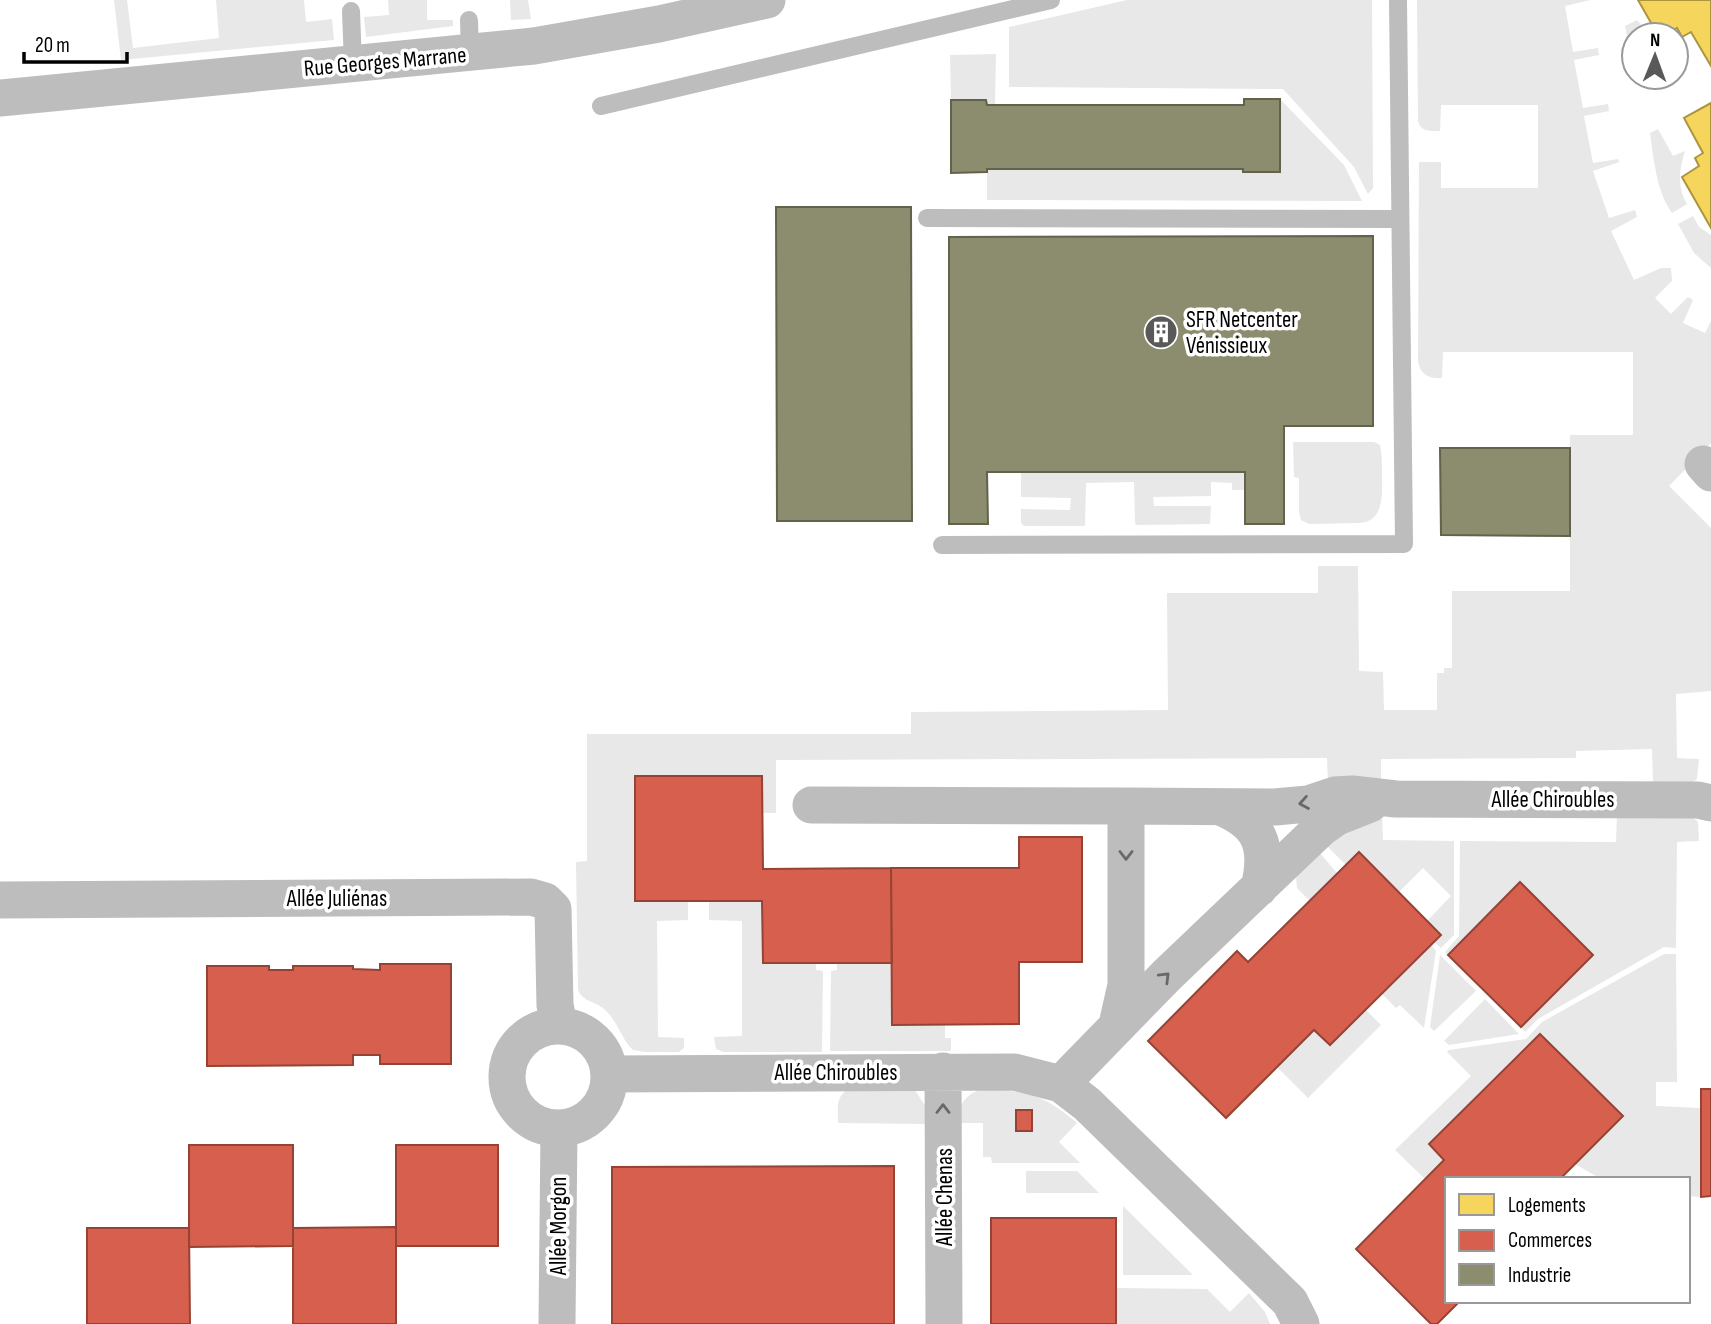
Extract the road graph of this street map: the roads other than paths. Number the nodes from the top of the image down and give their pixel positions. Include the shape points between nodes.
1 (767, 0) edge
2 (1051, 0) edge
3 (1398, 0) edge
4 (351, 11) dead end
5 (353, 64) junction
6 (0, 98) edge
7 (601, 106) dead end
8 (927, 218) dead end
9 (1401, 219) junction
10 (942, 545) dead end
11 (1396, 799) junction
12 (1711, 803) edge
13 (811, 805) dead end
14 (1126, 806) junction
15 (1220, 807) junction
16 (1259, 888) junction
17 (0, 900) edge
18 (559, 1025) junction
19 (1117, 1025) junction
20 (943, 1071) junction
21 (610, 1074) junction
22 (1061, 1084) junction
23 (559, 1129) junction
24 (557, 1324) edge
25 (944, 1324) edge
26 (1301, 1324) edge

1 - 5 street, Rue Georges Marrane via 606,34 470,37
2 - 7 lane
3 - 9 lane
4 - 5 lane
5 - 6 street, Rue Georges Marrane
8 - 9 lane
9 - 10 lane via 1404,544
11 - 12 street, Allée Chiroubles
11 -> 15 street, Allée Chiroubles via 1352,794 1308,804
11 - 16 street, Allée Chiroubles via 1363,805 1338,817
13 - 14 street, Allée Chiroubles
14 - 15 street, Allée Chiroubles
14 -> 19 street via 1126,985
15 - 16 street via 1239,814 1253,828 1265,864
19 -> 16 street, Allée Chiroubles
17 - 18 street, Allée Juliénas via 531,897 553,909
18 - 21 street via 594,1039
18 - 23 street via 540,1028 524,1038 506,1072 515,1106 535,1122
19 - 22 street, Allée Chiroubles
20 - 21 street, Allée Chiroubles
20 - 22 street, Allée Chiroubles via 1014,1072
25 -> 20 street, Allée Chenas
21 - 23 street via 605,1098 590,1118
22 - 26 street, Allée Chiroubles via 1290,1302
23 - 24 street, Allée Morgon

